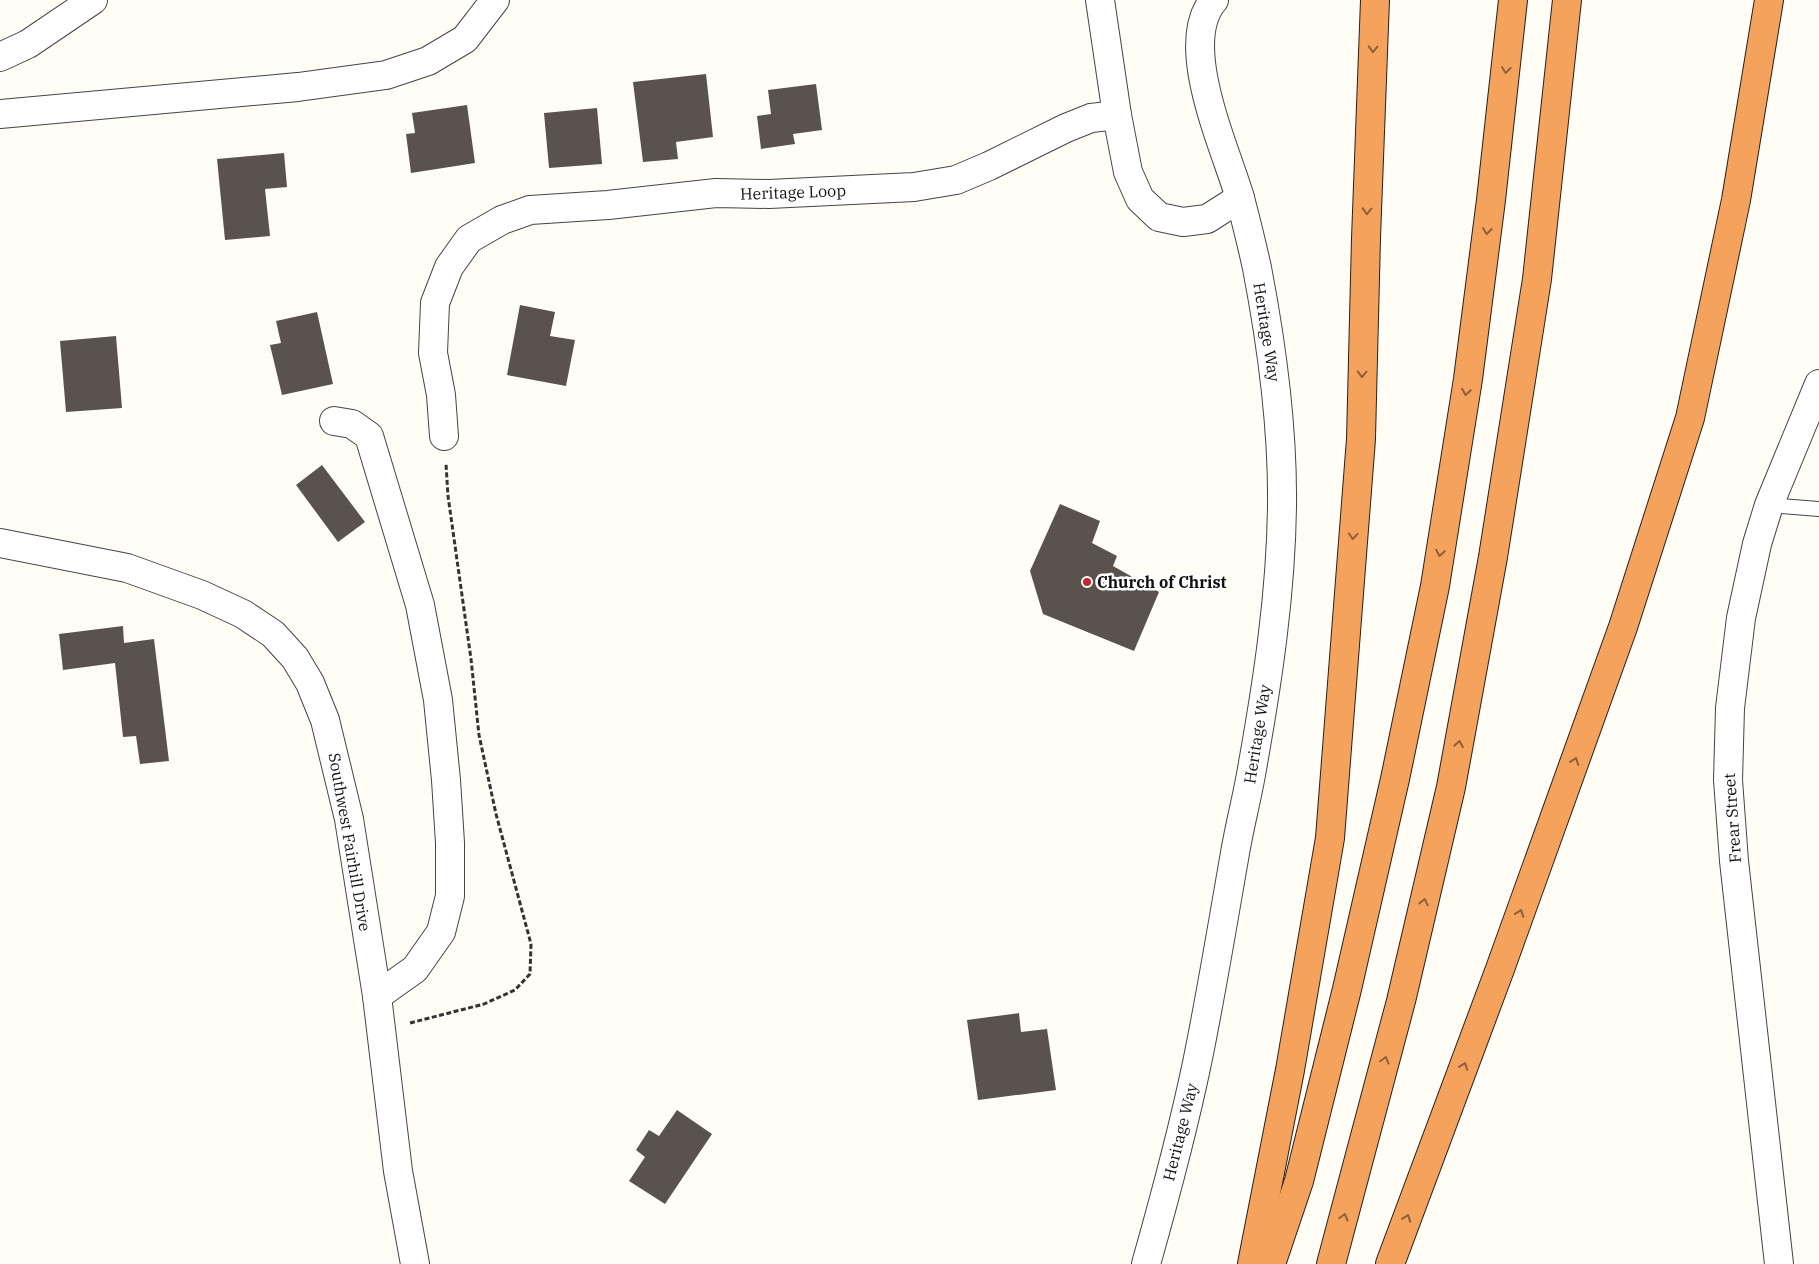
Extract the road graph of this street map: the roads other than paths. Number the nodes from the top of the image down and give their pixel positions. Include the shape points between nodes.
1 (92, 0) edge
2 (495, 0) edge
3 (1100, 0) edge
4 (1214, 0) edge
5 (1375, 0) edge
6 (1769, 0) edge
7 (1567, 8) edge
8 (1512, 11) edge
9 (0, 57) edge
10 (0, 114) edge
11 (1117, 115) junction
12 (1240, 198) junction
13 (1819, 384) edge
14 (334, 421) dead end
15 (444, 436) dead end
16 (1769, 505) junction
17 (1819, 509) edge
18 (0, 543) edge
19 (377, 996) junction
20 (415, 1264) edge
21 (1146, 1264) edge
22 (1252, 1264) edge
23 (1271, 1264) edge
24 (1330, 1264) edge
25 (1390, 1264) edge
26 (1779, 1264) edge

1 - 9 street via 28,44
2 - 10 street via 465,39 428,61 386,75 289,88
3 - 11 street
4 - 12 street, Heritage Way via 1200,34 1201,65 1212,113
5 -> 22 highway via 1361,440 1330,838
25 -> 6 highway via 1623,626 1690,418 1736,200
24 -> 7 highway via 1401,1001 1451,788 1493,557 1537,278
8 -> 23 highway via 1468,379 1435,586 1396,779 1347,989 1299,1181
11 - 12 street via 1128,172 1140,199 1159,217 1183,222 1207,219
11 - 15 street, Heritage Loop via 1091,118 956,180 923,186 769,194 716,193 608,206 530,210 502,220 469,239 449,267 435,304 433,353
12 - 21 street, Heritage Way via 1256,262 1276,387 1282,506 1279,564 1253,766 1195,1074
13 - 16 street, Frear Street
14 - 19 street via 352,424 369,436 420,606 438,700 446,780 450,896 441,932 415,969
16 - 17 lane
16 - 26 street, Frear Street via 1741,618 1730,708 1728,780 1734,861
18 - 19 street, Southwest Fairhill Drive via 128,568 202,595 243,614 273,634 295,658 310,683 336,758
19 - 20 street, Southwest Fairhill Drive via 398,1171

